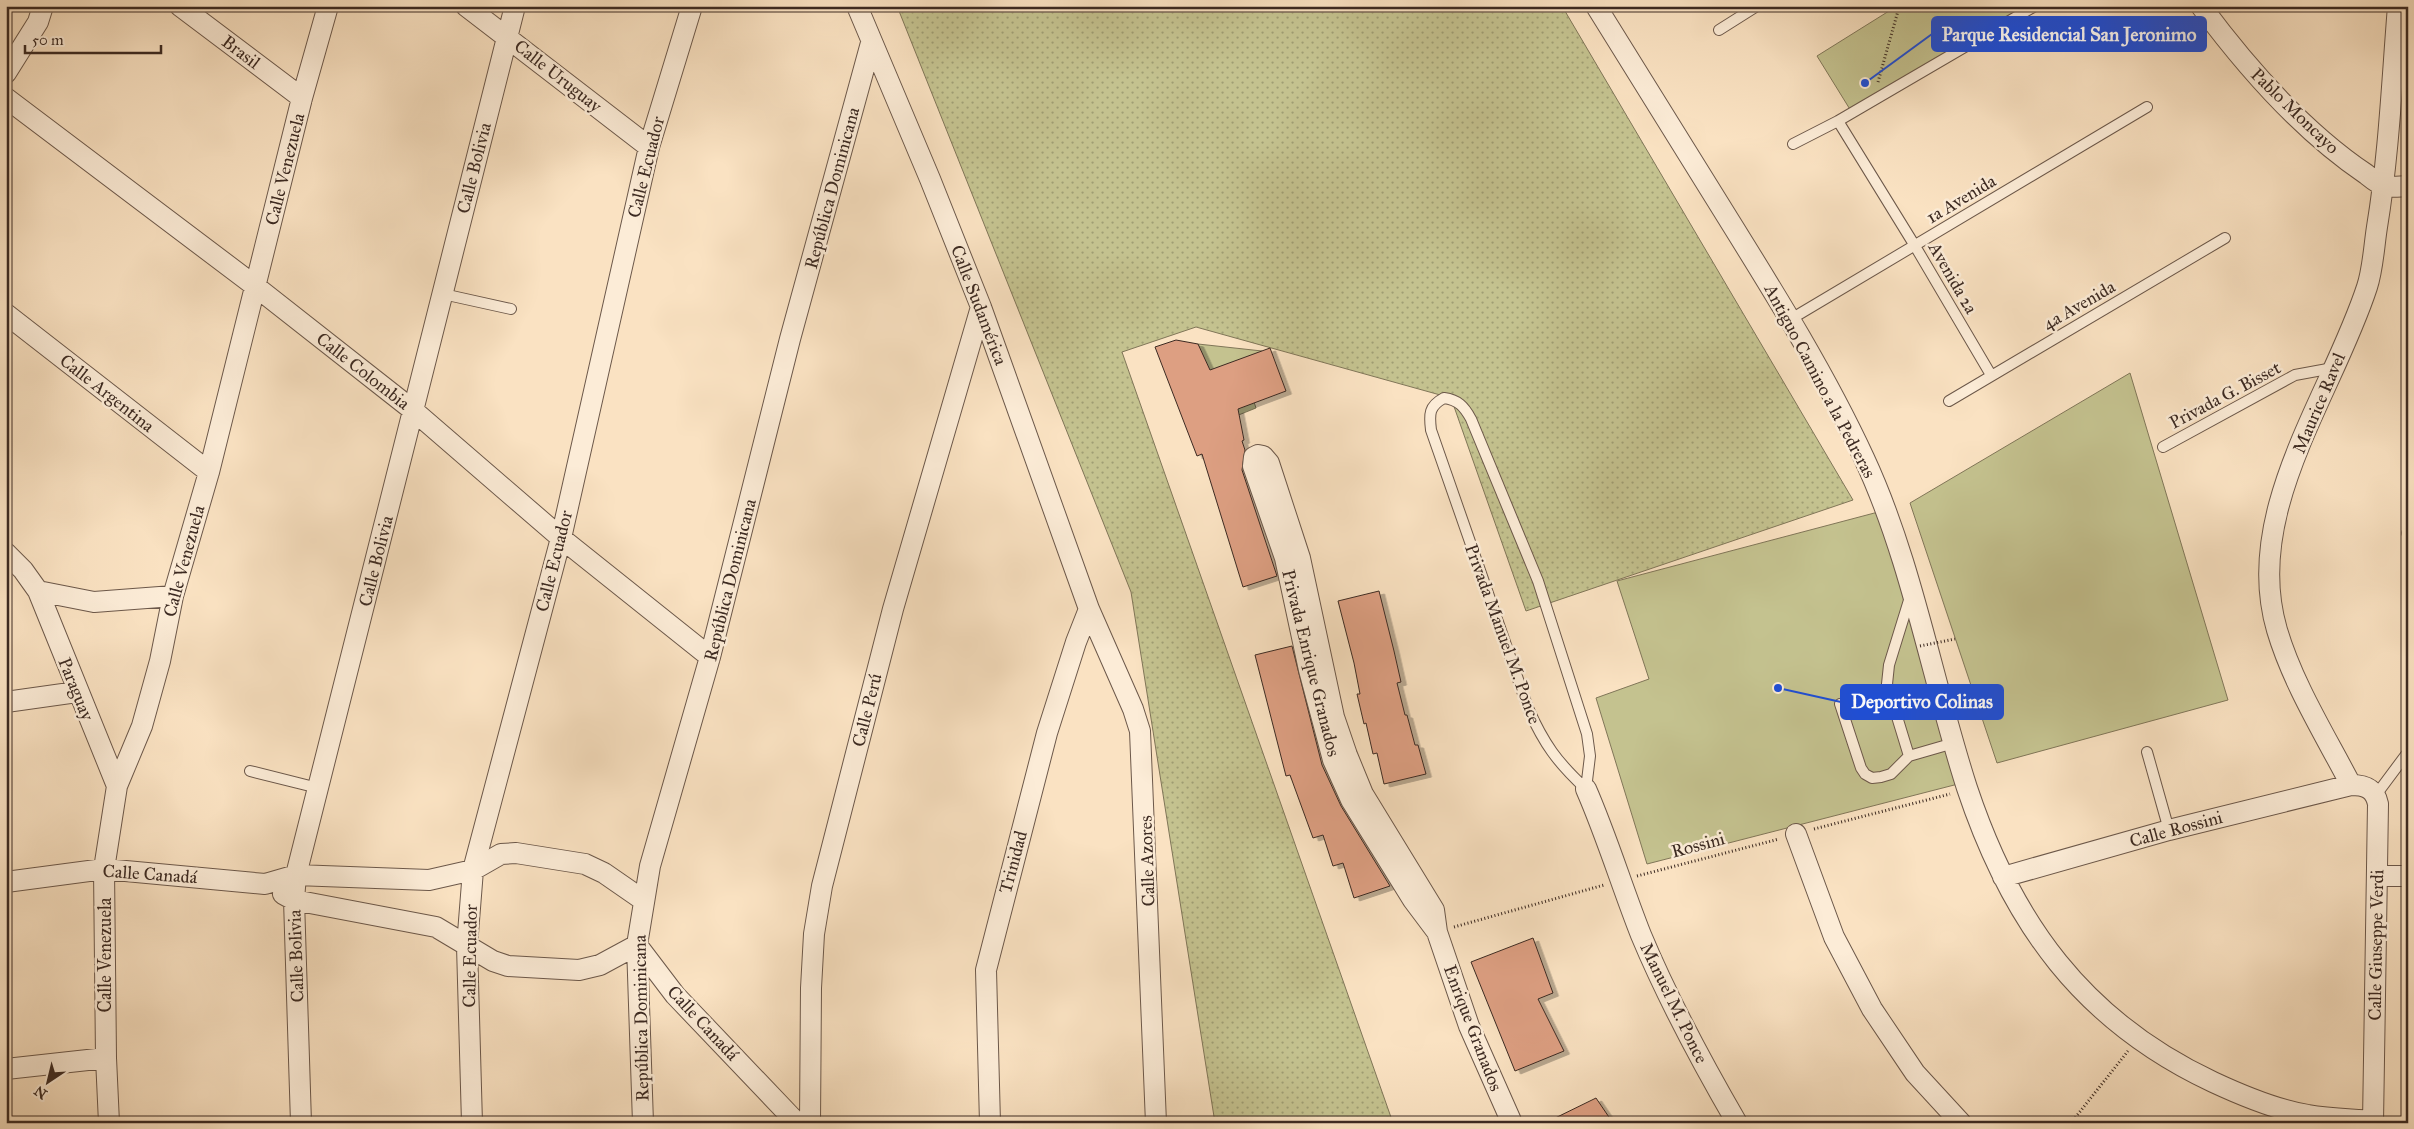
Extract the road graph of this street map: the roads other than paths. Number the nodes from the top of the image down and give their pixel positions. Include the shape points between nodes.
1 (43, 6) edge
2 (180, 6) edge
3 (328, 6) edge
4 (466, 6) edge
5 (515, 6) edge
6 (692, 6) edge
7 (856, 6) edge
8 (1596, 6) edge
9 (1757, 6) edge
10 (2035, 6) edge
11 (2201, 6) edge
12 (2398, 6) edge
13 (1719, 30) dead end
14 (507, 36) junction
15 (871, 43) junction
16 (6, 73) edge
17 (6, 98) edge
18 (302, 98) junction
19 (2147, 107) dead end
20 (1838, 121) junction
21 (1793, 144) dead end
22 (649, 147) junction
23 (2384, 186) junction
24 (2408, 186) edge
25 (2225, 238) dead end
26 (1915, 246) junction
27 (255, 286) junction
28 (443, 294) junction
29 (981, 307) junction
30 (511, 309) dead end
31 (6, 314) edge
32 (1791, 319) junction
33 (2333, 368) junction
34 (1991, 375) junction
35 (1949, 401) dead end
36 (414, 411) junction
37 (2163, 447) dead end
38 (209, 472) junction
39 (561, 538) junction
40 (6, 553) edge
41 (38, 591) junction
42 (1911, 594) junction
43 (173, 596) junction
44 (1089, 609) junction
45 (710, 656) junction
46 (77, 692) junction
47 (6, 702) edge
48 (1840, 704) dead end
49 (1954, 743) junction
50 (2148, 752) dead end
51 (2408, 752) edge
52 (1910, 756) junction
53 (250, 771) dead end
54 (2351, 785) junction
55 (117, 786) junction
56 (318, 788) junction
57 (1586, 789) junction
58 (2376, 795) junction
59 (2169, 830) junction
60 (1796, 834) road end
61 (104, 869) junction
62 (473, 870) junction
63 (296, 875) junction
64 (2377, 876) junction
65 (2408, 876) edge
66 (2003, 877) junction
67 (1621, 880) joint
68 (6, 882) edge
69 (265, 884) junction
70 (294, 900) junction
71 (643, 900) junction
72 (1437, 932) junction
73 (637, 945) junction
74 (467, 946) junction
75 (106, 1058) junction
76 (6, 1069) edge
77 (2373, 1122) edge
78 (109, 1123) edge
79 (301, 1123) edge
80 (472, 1123) edge
81 (643, 1123) edge
82 (797, 1123) edge
83 (810, 1123) edge
84 (990, 1123) edge
85 (1156, 1123) edge
86 (1512, 1123) edge
87 (1737, 1123) edge
88 (1961, 1123) edge

1 - 16 street via 38,22
2 - 18 street, Brasil
3 - 18 street, Calle Venezuela
4 - 14 street, Calle Uruguay
5 - 14 street, Calle Bolivia
6 - 22 street, Calle Ecuador
7 - 15 street, Calle Sudamérica
8 - 32 street, Antiguo Camino a la Pedreras
9 - 13 lane
10 - 20 lane
11 - 23 street, Pablo Moncayo via 2230,45 2297,116 2352,165
12 - 23 street, Maurice Ravel
14 - 22 street, Calle Uruguay
14 - 28 street, Calle Bolivia
15 - 29 street, Calle Sudamérica
15 - 45 street, República Dominicana via 793,330
17 - 27 street, Calle Colombia
18 - 27 street, Calle Venezuela
19 - 26 lane, 1a Avenida
20 - 21 lane
20 - 26 lane, Avenida 2a
22 - 39 street, Calle Ecuador
23 - 24 street
23 - 33 street, Maurice Ravel via 2368,286
25 - 34 lane, 4a Avenida
26 - 32 lane, 1a Avenida
26 - 34 lane, Avenida 2a
27 - 36 street, Calle Colombia
27 - 38 street, Calle Venezuela
28 - 30 lane
28 - 36 street, Calle Bolivia
29 - 44 street, Calle Sudamérica
29 - 83 street, Calle Perú via 893,609 822,886 810,988
31 - 38 street, Calle Argentina
32 - 42 street, Antiguo Camino a la Pedreras via 1864,457 1888,515
33 - 37 lane, Privada G. Bisset via 2295,375
33 - 54 street, Maurice Ravel via 2291,470 2272,539 2268,582 2277,630 2300,686
34 - 35 lane, 4a Avenida
36 - 39 street, Calle Colombia
36 - 56 street, Calle Bolivia
38 - 43 street, Calle Venezuela
39 - 45 street, Calle Colombia
39 - 62 street, Calle Ecuador
40 - 41 street, Paraguay
41 - 43 street via 94,602
41 - 46 street, Paraguay
42 - 49 street, Antiguo Camino a la Pedreras
42 - 52 lane via 1889,665 1887,684
43 - 55 street, Calle Venezuela via 142,726
44 - 84 street, Trinidad via 1047,733 986,970
44 - 85 street, Calle Azores via 1140,730
45 - 71 street, República Dominicana
46 - 47 street
46 - 55 street, Paraguay
48 - 52 lane via 1860,768 1865,774 1872,778 1891,774
49 - 52 lane
49 - 66 street, Antiguo Camino a la Pedreras via 1968,790
50 - 59 lane
51 - 58 lane
53 - 56 lane
54 - 58 street via 2370,788
54 - 59 street, Calle Rossini
55 - 61 street, Calle Venezuela
56 - 63 street, Calle Bolivia
57 - 57 lane, Privada Manuel M. Ponce via 1562,767 1543,740 1528,708 1431,430 1429,414 1434,403 1444,398 1454,399 1465,408 1501,486 1538,581 1587,734 1590,756
57 - 67 street, Privada Manuel M. Ponce
58 - 64 street, Calle Giuseppe Verdi
59 - 66 street, Calle Rossini
60 - 88 street via 1834,937 1872,1009 1915,1073
61 - 68 street, Calle Canadá
61 - 69 street, Calle Canadá
61 - 75 street, Calle Venezuela
62 - 63 street, Calle Canadá via 429,880
62 - 71 street, Calle Canadá via 500,854 516,853 585,864
62 - 74 street, Calle Ecuador
63 - 69 street, Calle Canadá
63 - 70 street, Calle Bolivia
64 - 65 street
64 - 77 street, Calle Giuseppe Verdi
66 - 77 street, Antiguo Camino a la Pedreras via 2032,930 2086,995 2136,1039 2181,1067 2244,1097 2306,1115
67 - 87 street, Manuel M. Ponce via 1641,935 1684,1030
69 - 70 street, Calle Canadá
70 - 74 street, Calle Canadá via 436,927
70 - 79 street, Calle Bolivia
71 - 73 street, República Dominicana
72 - 72 street, Privada Enrique Granados via 1434,910 1363,794 1347,755 1334,717 1300,558 1269,463 1258,455 1254,457 1253,466 1285,558 1309,670 1333,760 1351,800 1413,900
72 - 86 street, Enrique Granados via 1469,1026
73 - 74 street, Calle Canadá via 600,966 579,970 508,966
73 - 81 street, República Dominicana
73 - 82 street, Calle Canadá via 675,995
74 - 80 street, Calle Ecuador
75 - 76 street
75 - 78 street, Calle Venezuela

